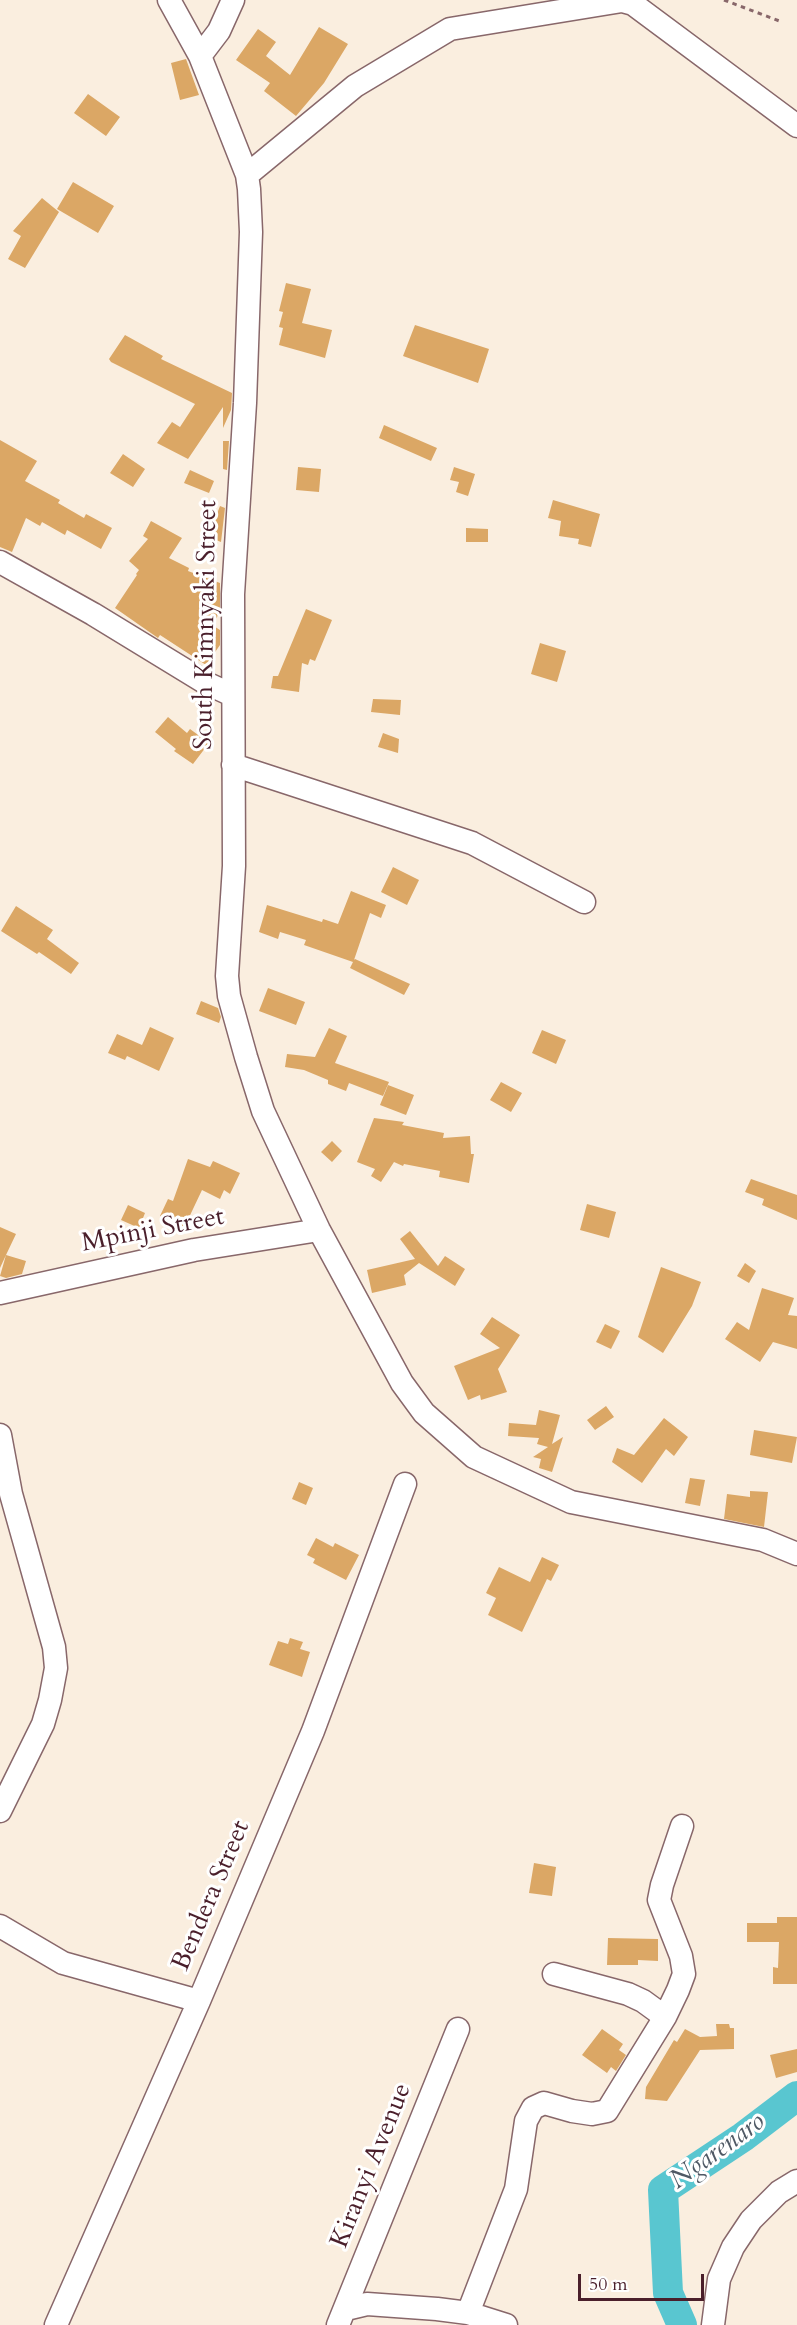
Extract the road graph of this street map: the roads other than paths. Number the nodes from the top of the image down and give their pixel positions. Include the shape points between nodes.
1 (169, 0) edge
2 (233, 0) edge
3 (625, 0) edge
4 (200, 56) junction
5 (797, 126) edge
6 (247, 175) junction
7 (0, 562) edge
8 (232, 695) junction
9 (233, 765) junction
10 (584, 902) dead end
11 (324, 1240) junction
12 (0, 1293) edge
13 (0, 1435) edge
14 (405, 1484) dead end
15 (797, 1554) edge
16 (0, 1810) edge
17 (682, 1826) dead end
18 (0, 1926) edge
19 (554, 1974) dead end
20 (199, 2001) junction
21 (665, 2017) junction
22 (458, 2029) dead end
23 (797, 2181) edge
24 (468, 2313) junction
25 (342, 2317) edge
26 (57, 2325) edge
27 (506, 2325) edge
28 (713, 2325) edge

1 - 4 street, South Kimnyaki Street
2 - 4 street via 219,31
3 - 5 street
3 - 6 street via 450,29 356,86
4 - 6 street, South Kimnyaki Street
6 - 8 street, South Kimnyaki Street via 250,268 233,594
7 - 8 street
8 - 9 street, South Kimnyaki Street
9 - 10 street via 472,843
9 - 11 street, South Kimnyaki Street via 229,996 263,1111
11 - 12 street, Mpinji Street via 194,1250
11 - 15 street, South Kimnyaki Street via 402,1383 424,1413 474,1457 571,1502 763,1540
13 - 16 street via 11,1494 54,1647 56,1668 43,1724
14 - 20 street, Bendera Street via 313,1731
17 - 21 street via 659,1900 684,1974
18 - 20 street via 63,1963
19 - 21 street via 627,1994
20 - 26 street, Bendera Street
21 - 24 street via 607,2111 592,2114 544,2103 533,2108 526,2121 516,2189
22 - 25 street, Kiranyi Avenue
23 - 28 street via 779,2192 751,2220 733,2247 719,2279
24 - 25 street via 367,2304
24 - 27 street

